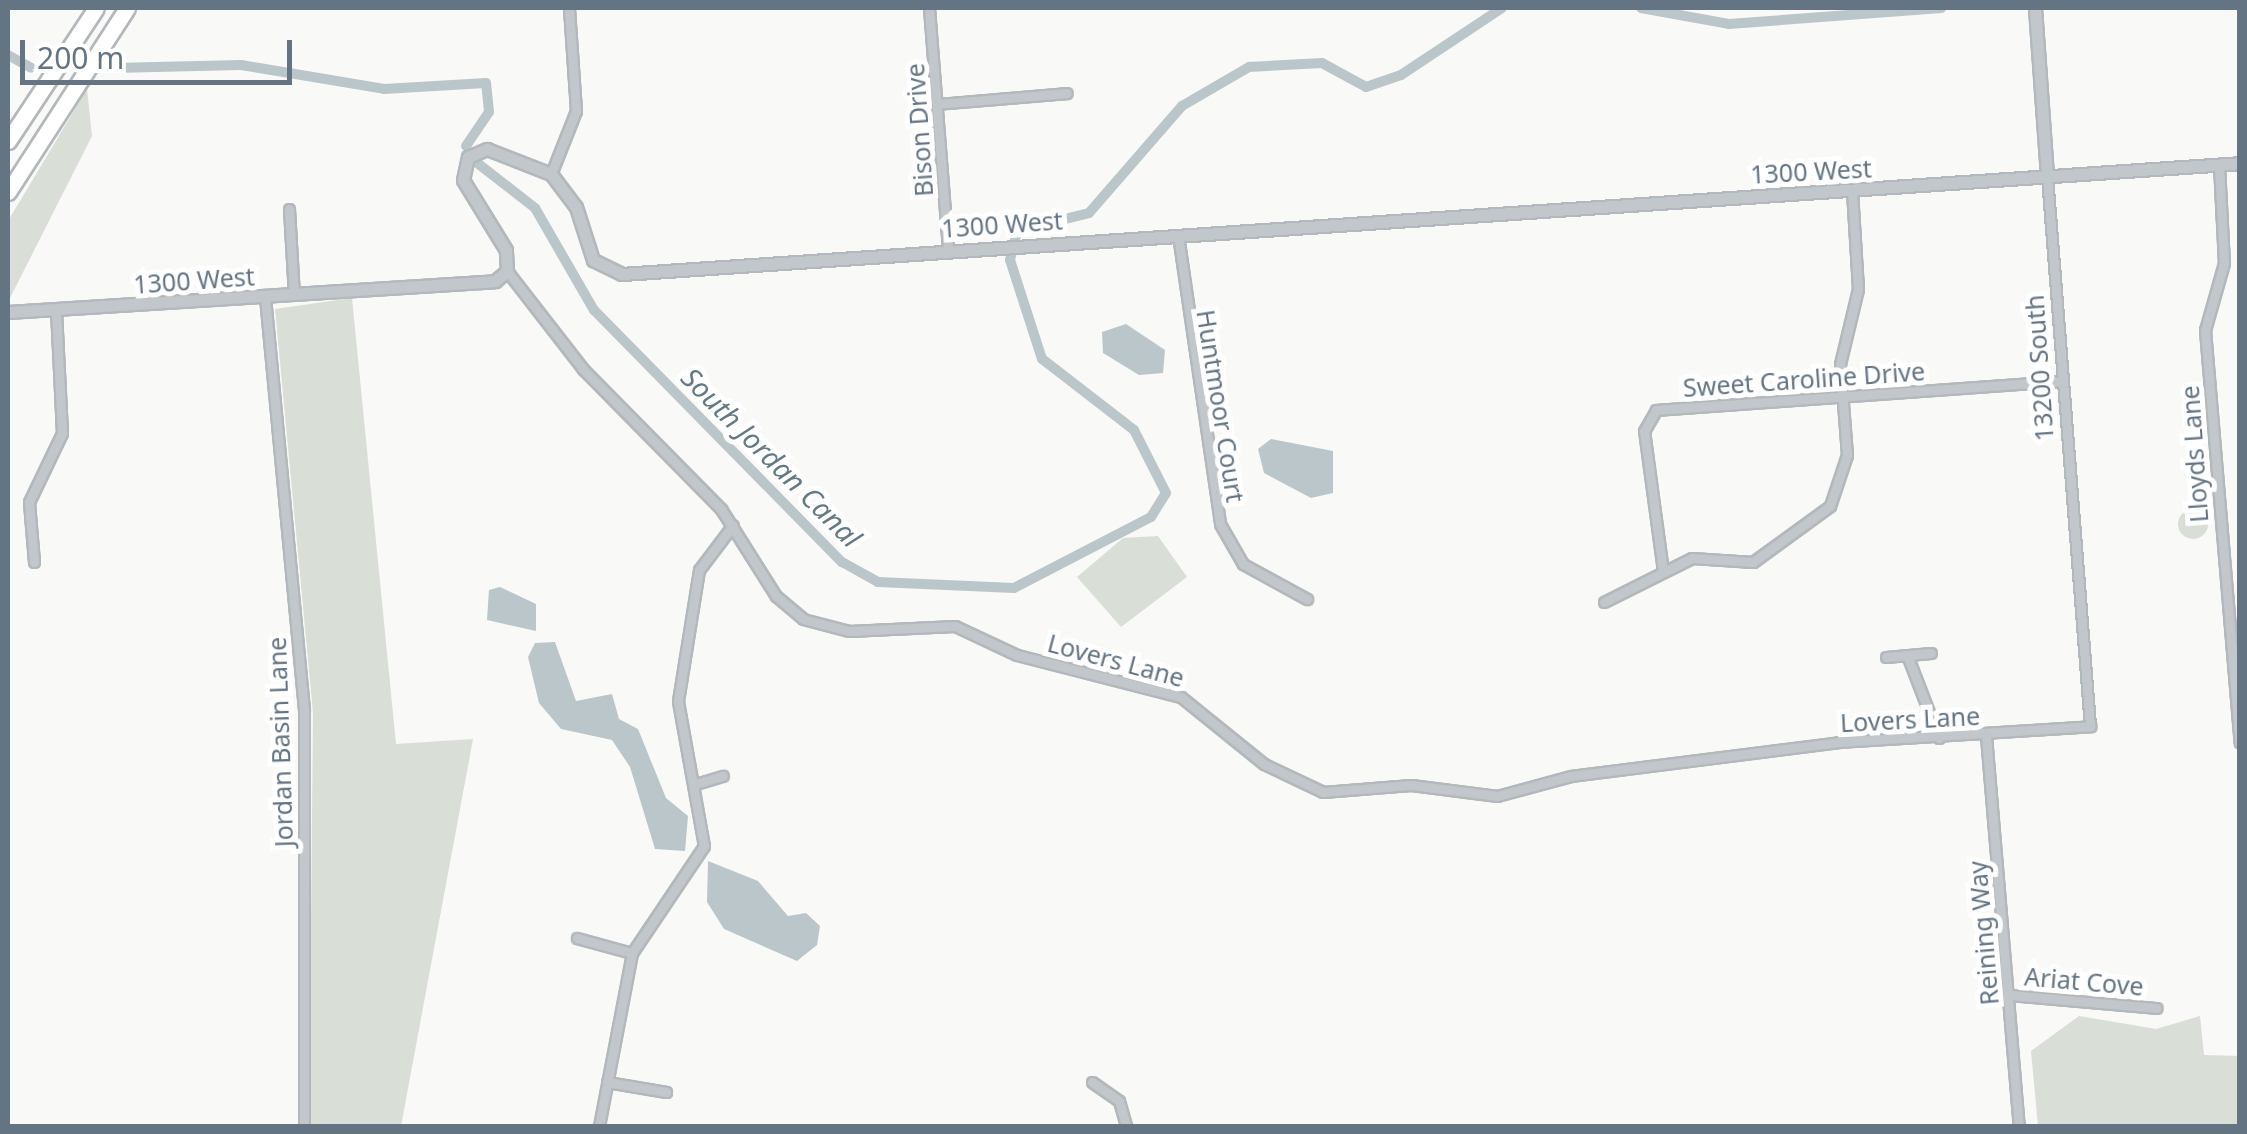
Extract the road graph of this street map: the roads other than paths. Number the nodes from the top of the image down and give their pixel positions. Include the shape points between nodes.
1 (96, 8) edge
2 (127, 8) edge
3 (570, 8) edge
4 (929, 8) edge
5 (2035, 8) edge
6 (1067, 93) dead end
7 (938, 104) junction
8 (8, 141) edge
9 (2240, 164) edge
10 (2220, 165) junction
11 (550, 174) junction
12 (2048, 176) junction
13 (8, 192) edge
14 (1852, 192) junction
15 (289, 209) dead end
16 (1178, 235) junction
17 (948, 250) junction
18 (507, 271) junction
19 (294, 295) junction
20 (265, 297) junction
21 (8, 312) edge
22 (56, 312) junction
23 (2063, 381) junction
24 (1842, 396) junction
25 (733, 525) junction
26 (34, 562) dead end
27 (1663, 571) junction
28 (1308, 598) dead end
29 (1604, 602) dead end
30 (1930, 652) dead end
31 (1908, 655) junction
32 (1886, 657) dead end
33 (2090, 726) joint
34 (1986, 736) junction
35 (1939, 738) junction
36 (2240, 742) edge
37 (722, 776) dead end
38 (696, 784) junction
39 (577, 938) dead end
40 (632, 953) junction
41 (2008, 995) junction
42 (2156, 1008) dead end
43 (607, 1082) junction
44 (1092, 1082) dead end
45 (666, 1092) dead end
46 (304, 1126) edge
47 (599, 1126) edge
48 (1126, 1126) edge
49 (2018, 1126) edge

1 - 8 highway
2 - 13 highway
3 - 11 street via 574,120
4 - 7 street, Bison Drive
5 - 12 street, 13200 South
6 - 7 street
7 - 17 street, Bison Drive
9 - 10 street, 1300 West
10 - 12 street, 1300 West
10 - 36 street, Lloyds Lane via 2224,264 2206,330
11 - 17 street, 1300 West via 576,207 593,260 614,273
11 - 18 street, 1300 West via 500,150 465,161 464,186 506,250
12 - 14 street, 1300 West
12 - 23 street, 13200 South
14 - 16 street, 1300 West
14 - 24 street via 1858,289 1842,346
15 - 19 street
16 - 17 street, 1300 West
16 - 28 street, Huntmoor Court via 1220,524 1244,564
18 - 19 street, 1300 West via 492,282
18 - 25 street, Lovers Lane via 582,369
19 - 20 street, 1300 West
20 - 22 street, 1300 West
20 - 46 street, Jordan Basin Lane via 304,710
21 - 22 street, 1300 West
22 - 26 street via 62,433 29,502
23 - 24 street, Sweet Caroline Drive
23 - 33 street, 13200 South
24 - 27 street via 1846,470 1823,515 1753,562 1701,557
24 - 27 street, Sweet Caroline Drive via 1649,414 1653,545
25 - 35 street, Lovers Lane via 776,596 802,619 849,631 955,626 1018,655 1181,697 1276,771 1330,793 1411,785 1497,796 1571,776
25 - 38 street via 700,570 679,692
27 - 29 street
30 - 31 street
31 - 32 street
31 - 35 street
33 - 34 street, Lovers Lane
34 - 35 street, Lovers Lane
34 - 41 street, Reining Way
37 - 38 street
38 - 40 street via 706,827 702,856
39 - 40 street
40 - 43 street
41 - 42 street, Ariat Cove
41 - 49 street, Reining Way
43 - 45 street
43 - 47 street
44 - 48 street via 1118,1101

